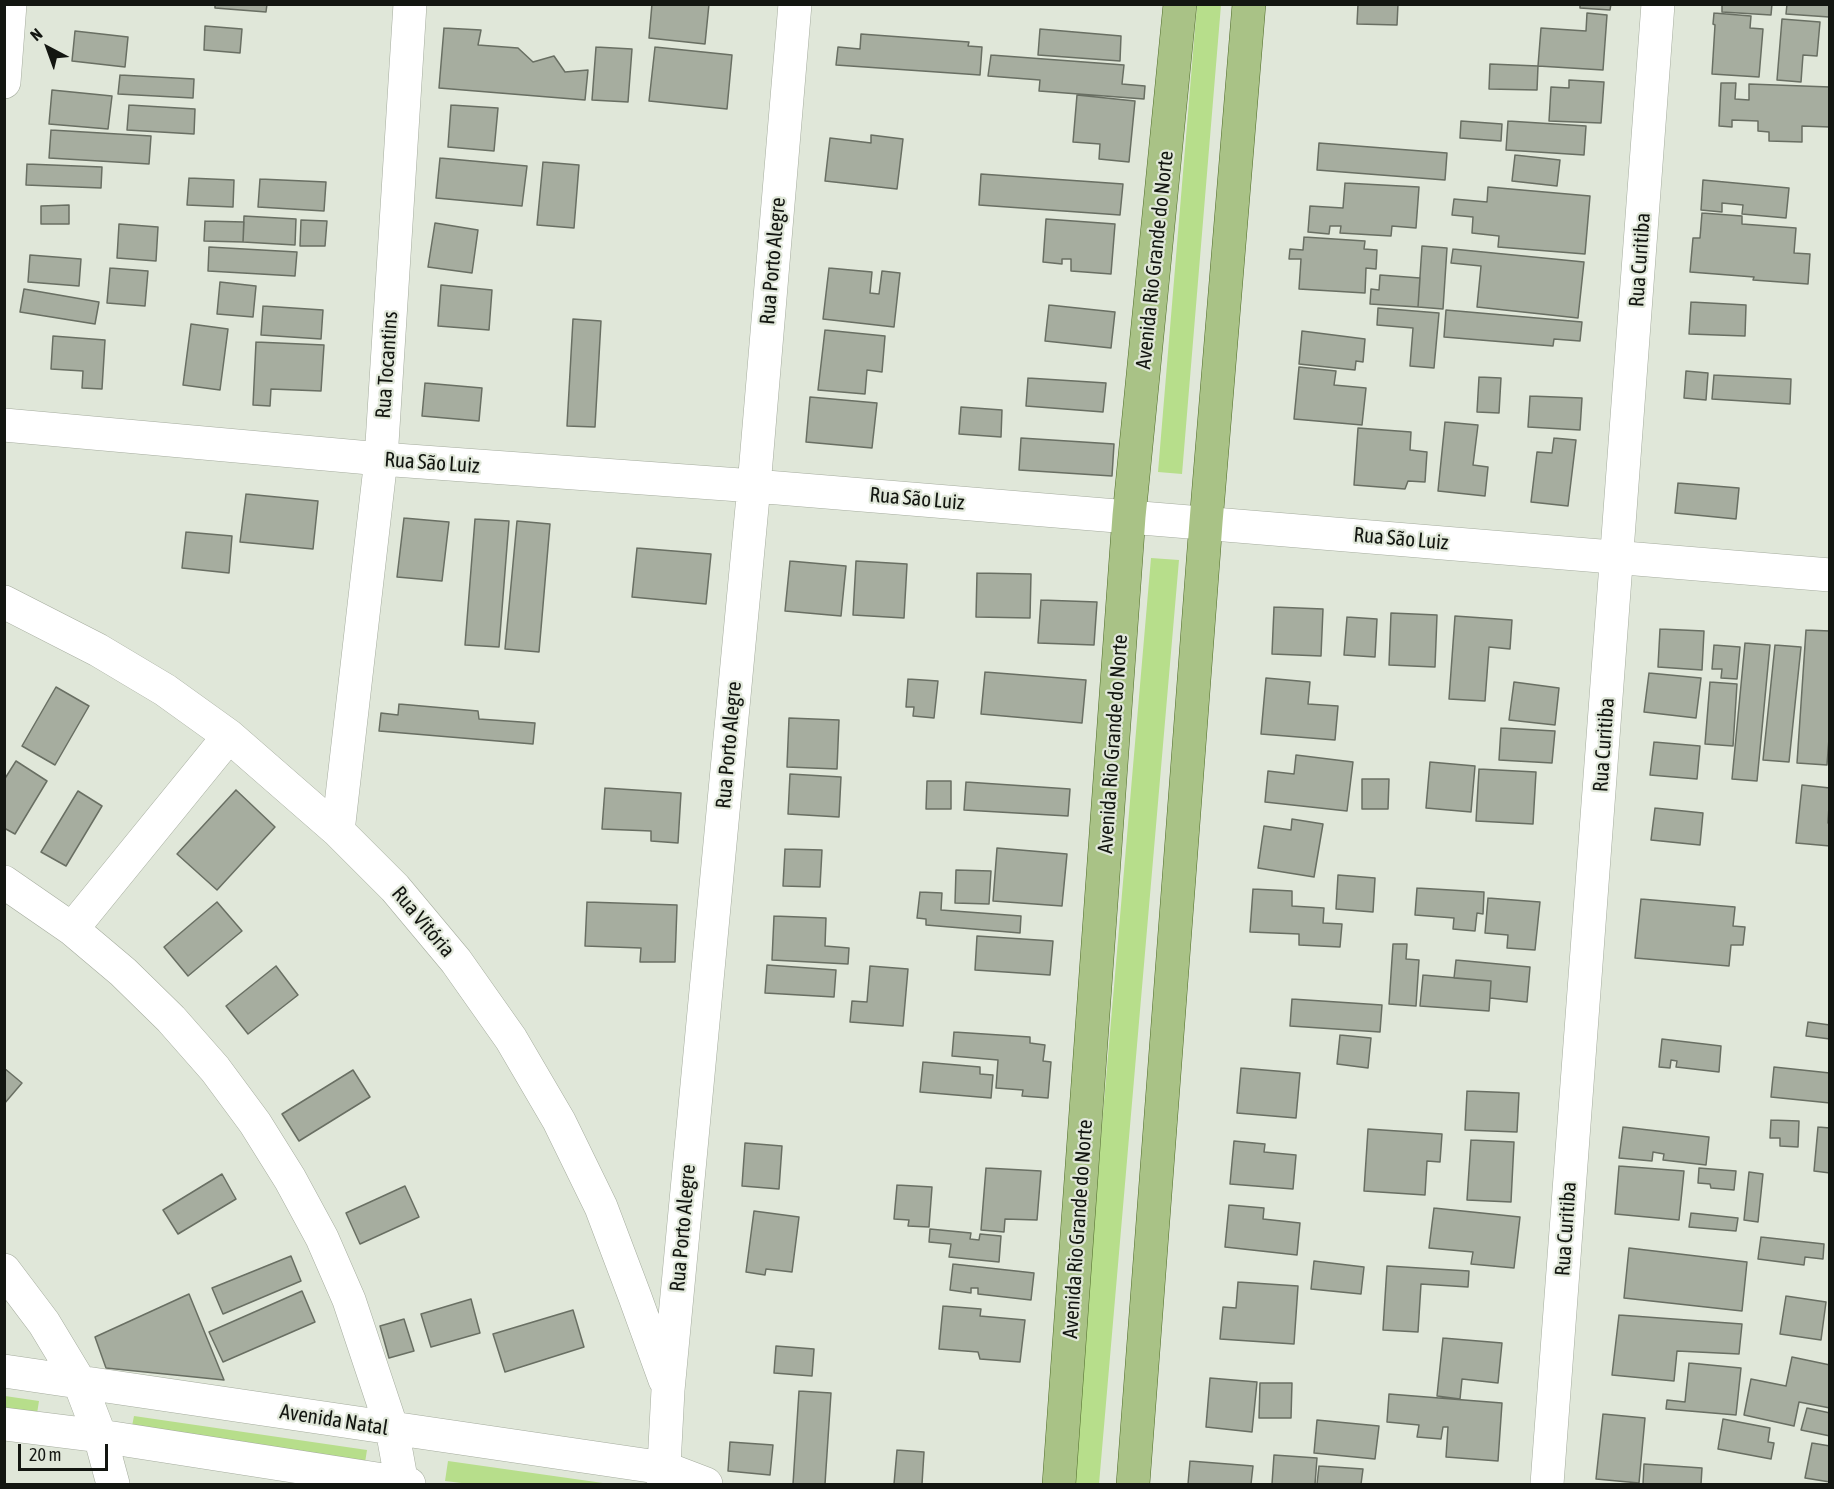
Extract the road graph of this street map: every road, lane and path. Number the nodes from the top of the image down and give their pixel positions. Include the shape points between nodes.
1 (10, 4) edge
2 (410, 4) edge
3 (795, 4) edge
4 (1180, 4) edge
5 (1249, 4) edge
6 (1658, 4) edge
7 (4, 82) edge
8 (4, 425) edge
9 (381, 459) junction
10 (754, 486) junction
11 (1129, 516) junction
12 (1206, 522) junction
13 (1618, 558) junction
14 (1830, 576) edge
15 (4, 602) edge
16 (229, 736) junction
17 (338, 831) junction
18 (4, 882) edge
19 (72, 929) junction
20 (4, 1270) edge
21 (4, 1371) edge
22 (79, 1381) junction
23 (668, 1390) junction
24 (4, 1424) edge
25 (392, 1429) junction
26 (100, 1436) junction
27 (663, 1476) edge
28 (404, 1484) edge
29 (113, 1485) edge
30 (706, 1485) edge
31 (1059, 1485) edge
32 (1132, 1485) edge
33 (1547, 1485) edge

1 - 7 street
2 - 9 street, Rua Tocantins
3 - 10 street, Rua Porto Alegre
4 - 11 main road, Avenida Rio Grande do Norte
5 - 12 main road
6 - 13 street, Rua Curitiba
8 - 9 street, Rua São Luiz
9 - 10 street, Rua São Luiz
9 - 17 street, Rua Tocantins
10 - 11 street, Rua São Luiz
10 - 23 street, Rua Porto Alegre
11 - 12 street, Rua São Luiz
11 - 31 main road, Avenida Rio Grande do Norte
12 - 13 street, Rua São Luiz
12 - 32 main road
13 - 14 street, Rua São Luiz
13 - 33 street, Rua Curitiba
15 - 16 street, Rua Vitória via 98,650 165,690
16 - 17 street, Rua Vitória
16 - 19 street
17 - 23 street, Rua Vitória via 395,888 456,961 511,1039 559,1121 601,1208
18 - 19 street
19 - 25 street via 171,1019 214,1069 279,1160 322,1238 349,1299
20 - 22 street via 44,1323
21 - 22 street, Avenida Natal
22 - 25 street, Avenida Natal
22 - 26 street
23 - 27 street, Rua Porto Alegre
24 - 26 street
25 - 27 street, Avenida Natal
25 - 28 street
26 - 28 street
26 - 29 street
27 - 30 street, Avenida Natal

